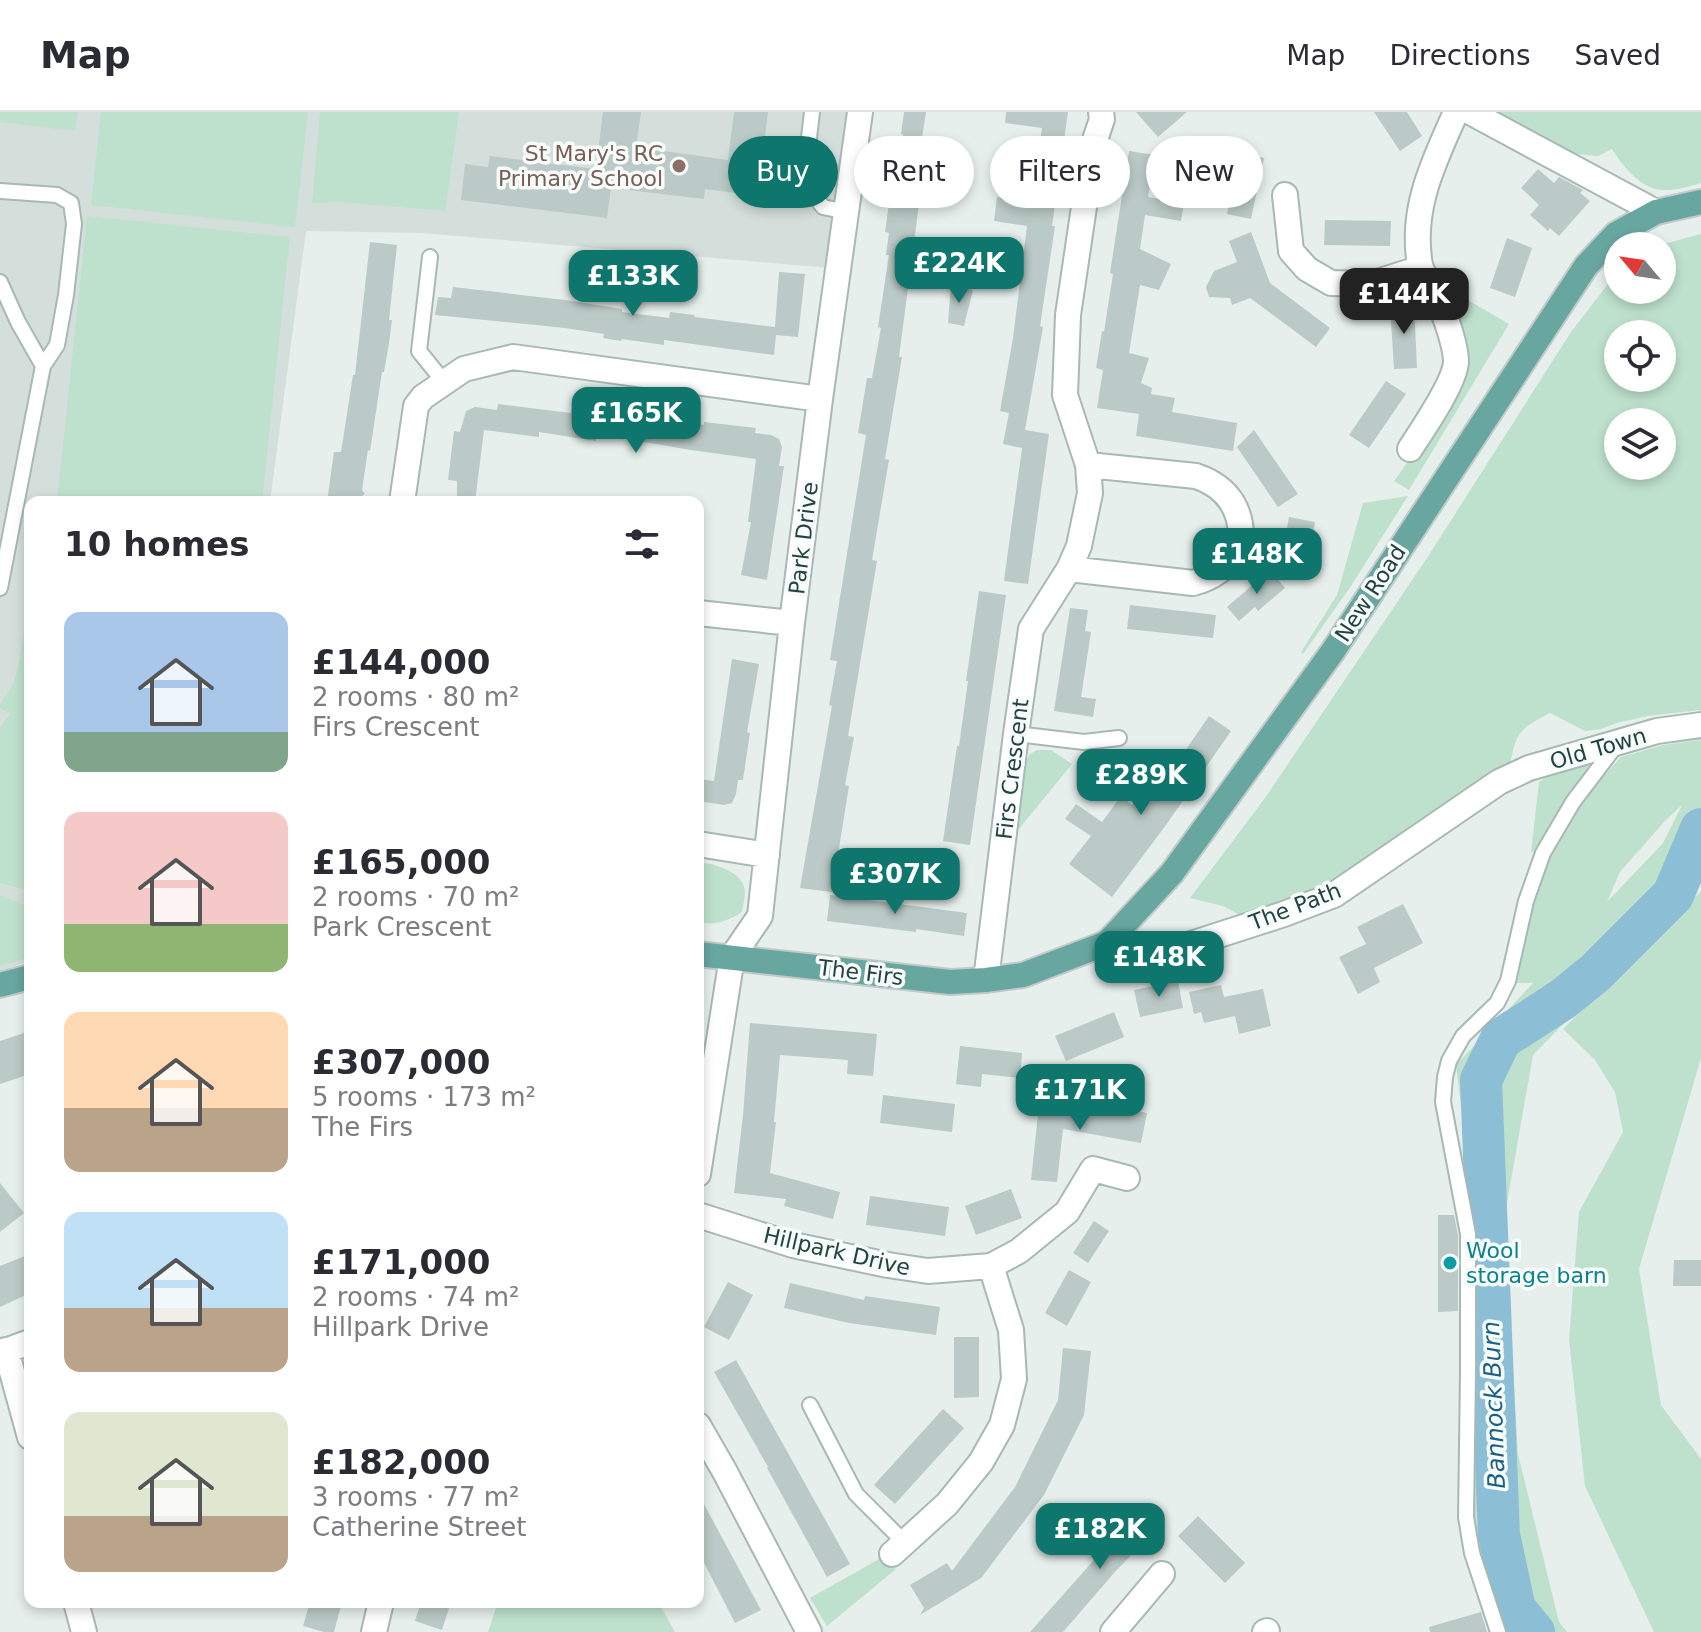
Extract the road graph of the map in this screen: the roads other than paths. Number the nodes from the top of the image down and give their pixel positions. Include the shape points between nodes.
1 (812, 112) edge
2 (860, 112) edge
3 (1456, 112) edge
4 (1470, 112) edge
5 (1103, 114) edge
6 (0, 191) edge
7 (1285, 195) dead end
8 (1701, 202) edge
9 (847, 212) junction
10 (1656, 212) junction
11 (430, 257) dead end
12 (1421, 268) junction
13 (0, 282) edge
14 (43, 366) junction
15 (444, 382) junction
16 (820, 399) junction
17 (1410, 449) dead end
18 (1088, 465) junction
19 (403, 496) edge
20 (1069, 569) junction
21 (0, 588) edge
22 (704, 614) edge
23 (792, 623) junction
24 (1701, 725) edge
25 (1016, 734) junction
26 (1119, 738) dead end
27 (1619, 742) junction
28 (1499, 782) joint
29 (704, 845) edge
30 (767, 855) junction
31 (1160, 954) dead end
32 (704, 955) edge
33 (732, 957) junction
34 (1023, 975) joint
35 (986, 980) junction
36 (704, 1136) edge
37 (1127, 1178) dead end
38 (704, 1217) edge
39 (991, 1266) junction
40 (24, 1344) edge
41 (3, 1352) edge
42 (810, 1405) dead end
43 (24, 1418) edge
44 (704, 1435) edge
45 (898, 1548) joint
46 (1162, 1574) dead end
47 (78, 1608) edge
48 (380, 1608) edge
49 (84, 1632) edge
50 (374, 1632) edge
51 (809, 1632) edge
52 (1113, 1632) edge
53 (1498, 1632) edge

1 - 9 lane via 804,181 823,207
2 - 9 street, Park Drive
3 - 12 street via 1428,175 1417,220
4 - 10 street
5 - 18 street, Firs Crescent via 1093,146 1068,315 1065,395
6 - 14 lane via 57,195 71,203 74,224 66,295 57,345
7 - 12 street via 1291,251 1307,269 1331,283 1371,284
8 - 10 main road, New Road
9 - 16 street, Park Drive
10 - 34 main road, New Road via 1616,234 1586,266 1333,651 1172,873 1107,943
11 - 15 lane via 419,351
12 - 17 street via 1449,326 1456,364
13 - 14 lane
14 - 21 lane
15 - 16 street via 464,369 513,357
15 - 19 street via 416,406
16 - 23 street, Park Drive
18 - 20 street, Firs Crescent via 1085,525
18 - 20 street via 1211,481 1225,491 1241,521 1240,550 1221,570 1193,583
20 - 25 street, Firs Crescent via 1031,629
22 - 23 street
23 - 30 street, Park Drive
24 - 27 street, Old Town
25 - 26 lane via 1084,742
25 - 35 street, Firs Crescent
27 - 28 street, Old Town
27 - 53 lane via 1573,802 1543,853 1508,981 1497,1003 1463,1036 1445,1077 1443,1102 1468,1234 1466,1517
28 - 31 street, The Path via 1334,895
29 - 30 street
30 - 33 street, Park Drive via 760,916
32 - 33 main road, The Firs
33 - 35 main road, The Firs via 947,982
33 - 36 street
34 - 35 main road, The Firs
37 - 39 street, Hillpark Drive via 1093,1169 1067,1212
38 - 39 street, Hillpark Drive via 793,1245 888,1265 928,1271
39 - 45 street via 1011,1330 1014,1379 1002,1425 947,1504
40 - 41 street
41 - 43 street
42 - 45 lane via 856,1494
44 - 51 street
46 - 52 street
47 - 49 street
48 - 50 street

